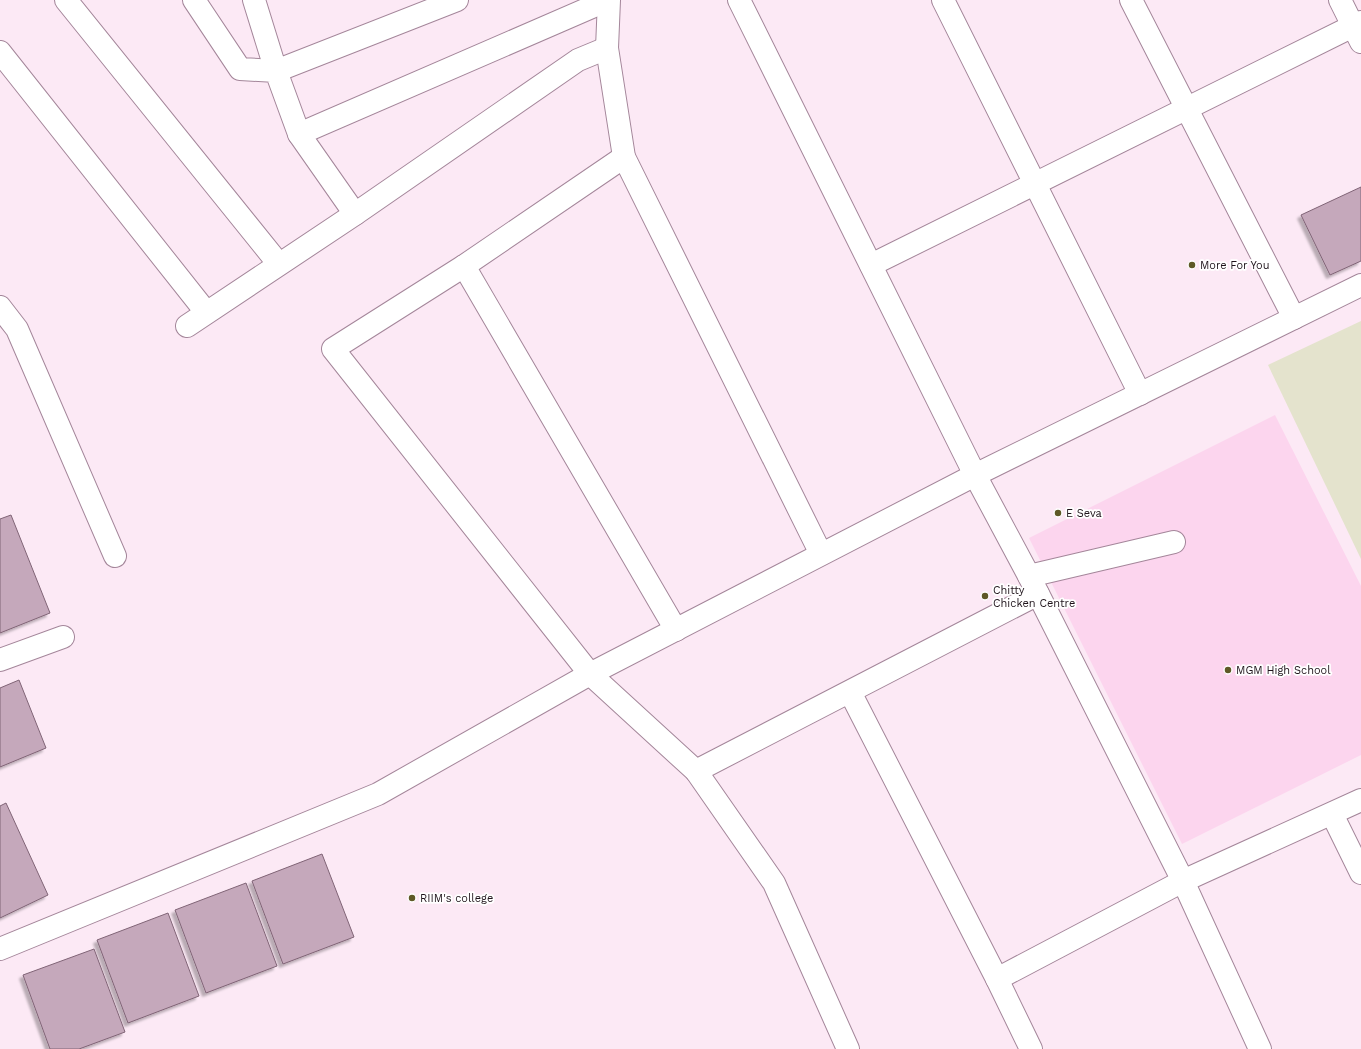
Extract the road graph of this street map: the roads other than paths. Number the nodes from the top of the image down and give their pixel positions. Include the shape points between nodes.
1 (66, 0) edge
2 (194, 0) edge
3 (254, 0) edge
4 (457, 0) edge
5 (609, 0) edge
6 (739, 0) edge
7 (943, 0) edge
8 (1131, 0) edge
9 (1340, 0) edge
10 (1358, 30) edge
11 (607, 48) junction
12 (0, 52) edge
13 (276, 71) junction
14 (1187, 108) junction
15 (299, 134) junction
16 (624, 157) junction
17 (1035, 184) junction
18 (355, 214) junction
19 (278, 263) junction
20 (871, 265) junction
21 (464, 266) junction
22 (1361, 285) edge
23 (0, 307) edge
24 (206, 312) junction
25 (1294, 318) junction
26 (187, 326) dead end
27 (1140, 394) junction
28 (975, 475) junction
29 (1174, 542) dead end
30 (821, 554) junction
31 (115, 556) dead end
32 (1033, 585) junction
33 (676, 630) junction
34 (63, 637) dead end
35 (0, 660) edge
36 (590, 674) junction
37 (850, 692) junction
38 (696, 771) junction
39 (1361, 800) edge
40 (1332, 814) junction
41 (1361, 872) edge
42 (1183, 881) junction
43 (0, 949) edge
44 (998, 979) junction
45 (848, 1049) edge
46 (1032, 1049) edge
47 (1260, 1049) edge

1 - 19 street
2 - 13 street via 240,69
3 - 13 street
4 - 13 street
5 - 11 street
5 - 15 street
6 - 20 street
7 - 17 street
8 - 14 street
9 - 10 street
10 - 14 street
11 - 16 street
11 - 18 street via 578,60
12 - 24 street
13 - 15 street
14 - 17 street
14 - 25 street
15 - 18 street
16 - 21 street
16 - 30 street
17 - 20 street
17 - 27 street
18 - 19 street
19 - 24 street
20 - 28 street
21 - 33 street
21 - 36 street via 333,349
22 - 25 street
23 - 31 street via 17,329
24 - 26 street
25 - 27 street
27 - 28 street
28 - 30 street
28 - 32 street
29 - 32 street
30 - 33 street
32 - 37 street
32 - 42 street
33 - 36 street
34 - 35 street
36 - 38 street
36 - 43 street via 378,794
37 - 38 street
37 - 44 street
38 - 45 street via 774,882
39 - 40 street
40 - 41 street
40 - 42 street
42 - 44 street
42 - 47 street
44 - 46 street

